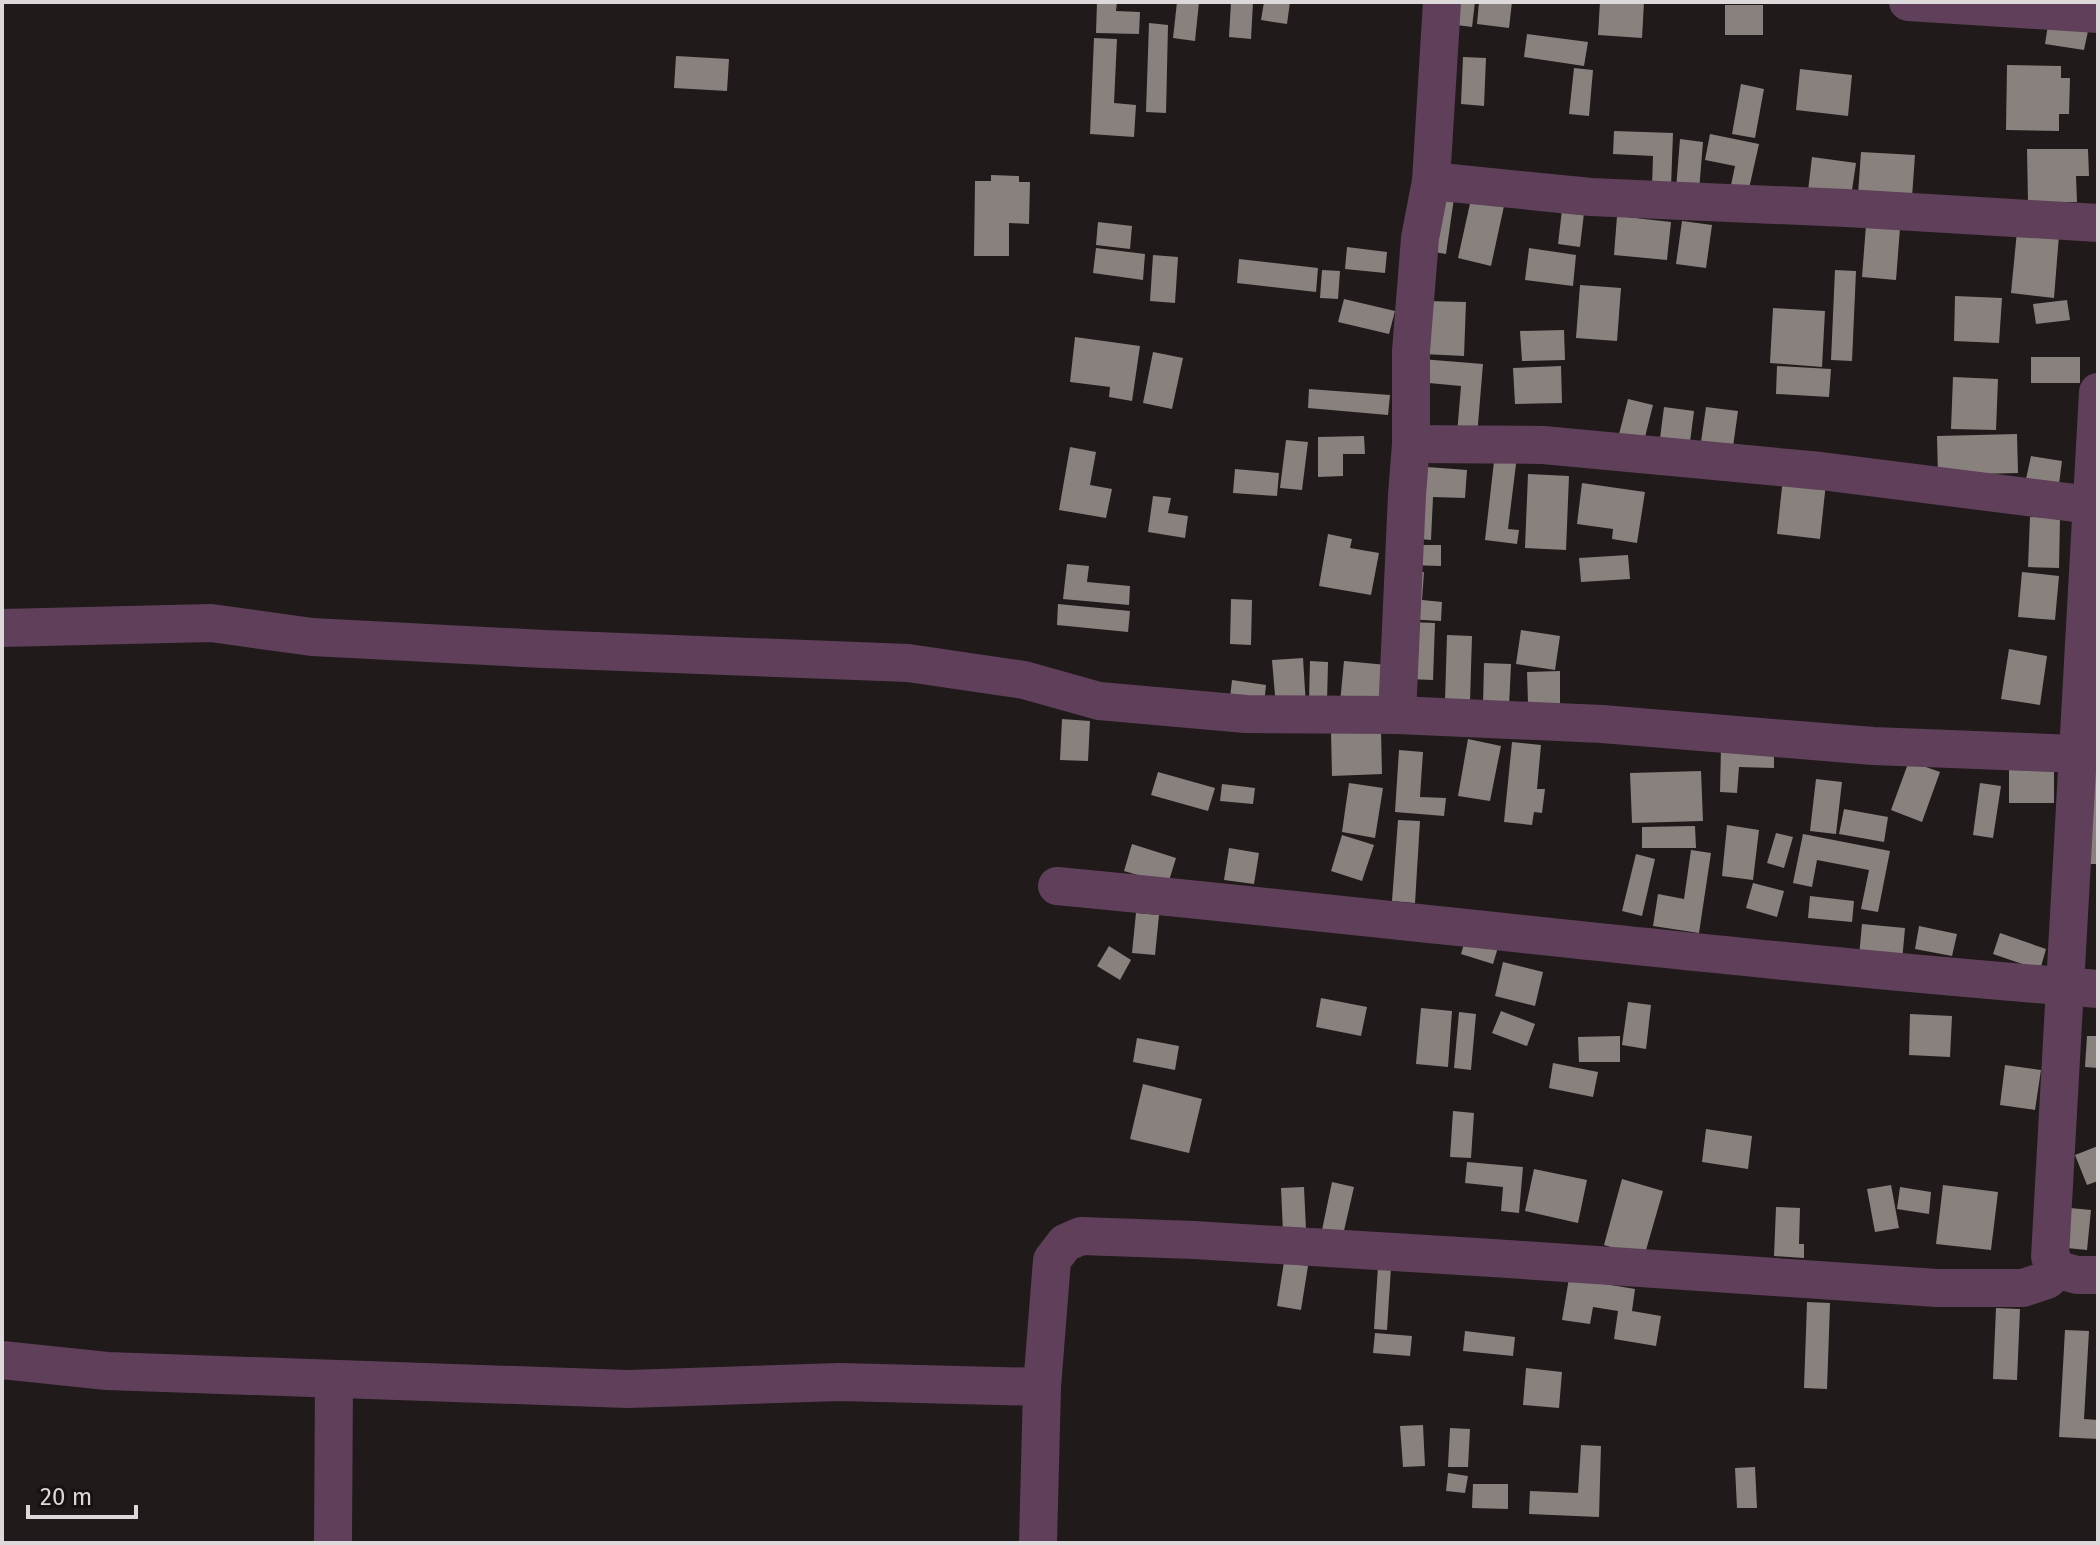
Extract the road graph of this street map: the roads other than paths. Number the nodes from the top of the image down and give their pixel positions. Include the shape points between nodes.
1 (1442, 2) edge
2 (1908, 2) edge
3 (2098, 14) edge
4 (1431, 181) junction
5 (2098, 223) edge
6 (2098, 392) edge
7 (1411, 444) junction
8 (2094, 506) edge
9 (2, 628) edge
10 (1397, 715) junction
11 (2085, 748) edge
12 (1057, 886) dead end
13 (2082, 988) edge
14 (2059, 1270) junction
15 (2098, 1275) edge
16 (2, 1360) edge
17 (334, 1379) junction
18 (1042, 1387) junction
19 (333, 1543) edge
20 (1038, 1543) edge

1 - 4 street
2 - 3 street
4 - 5 street via 1591,197
4 - 7 street via 1420,238 1411,351
6 - 8 street
7 - 8 street via 1543,445 1821,471
7 - 10 street
8 - 11 street
9 - 10 street via 211,623 312,637 908,663 1024,680 1099,701 1246,714
10 - 11 street via 1602,724 1873,746
11 - 13 street
12 - 13 street
13 - 14 street via 2050,1257
14 - 15 street
14 - 18 street via 2023,1288 1937,1288 1081,1236 1065,1243 1052,1260
16 - 17 street via 107,1371
17 - 18 street via 628,1389 840,1382
17 - 19 street
18 - 20 street

